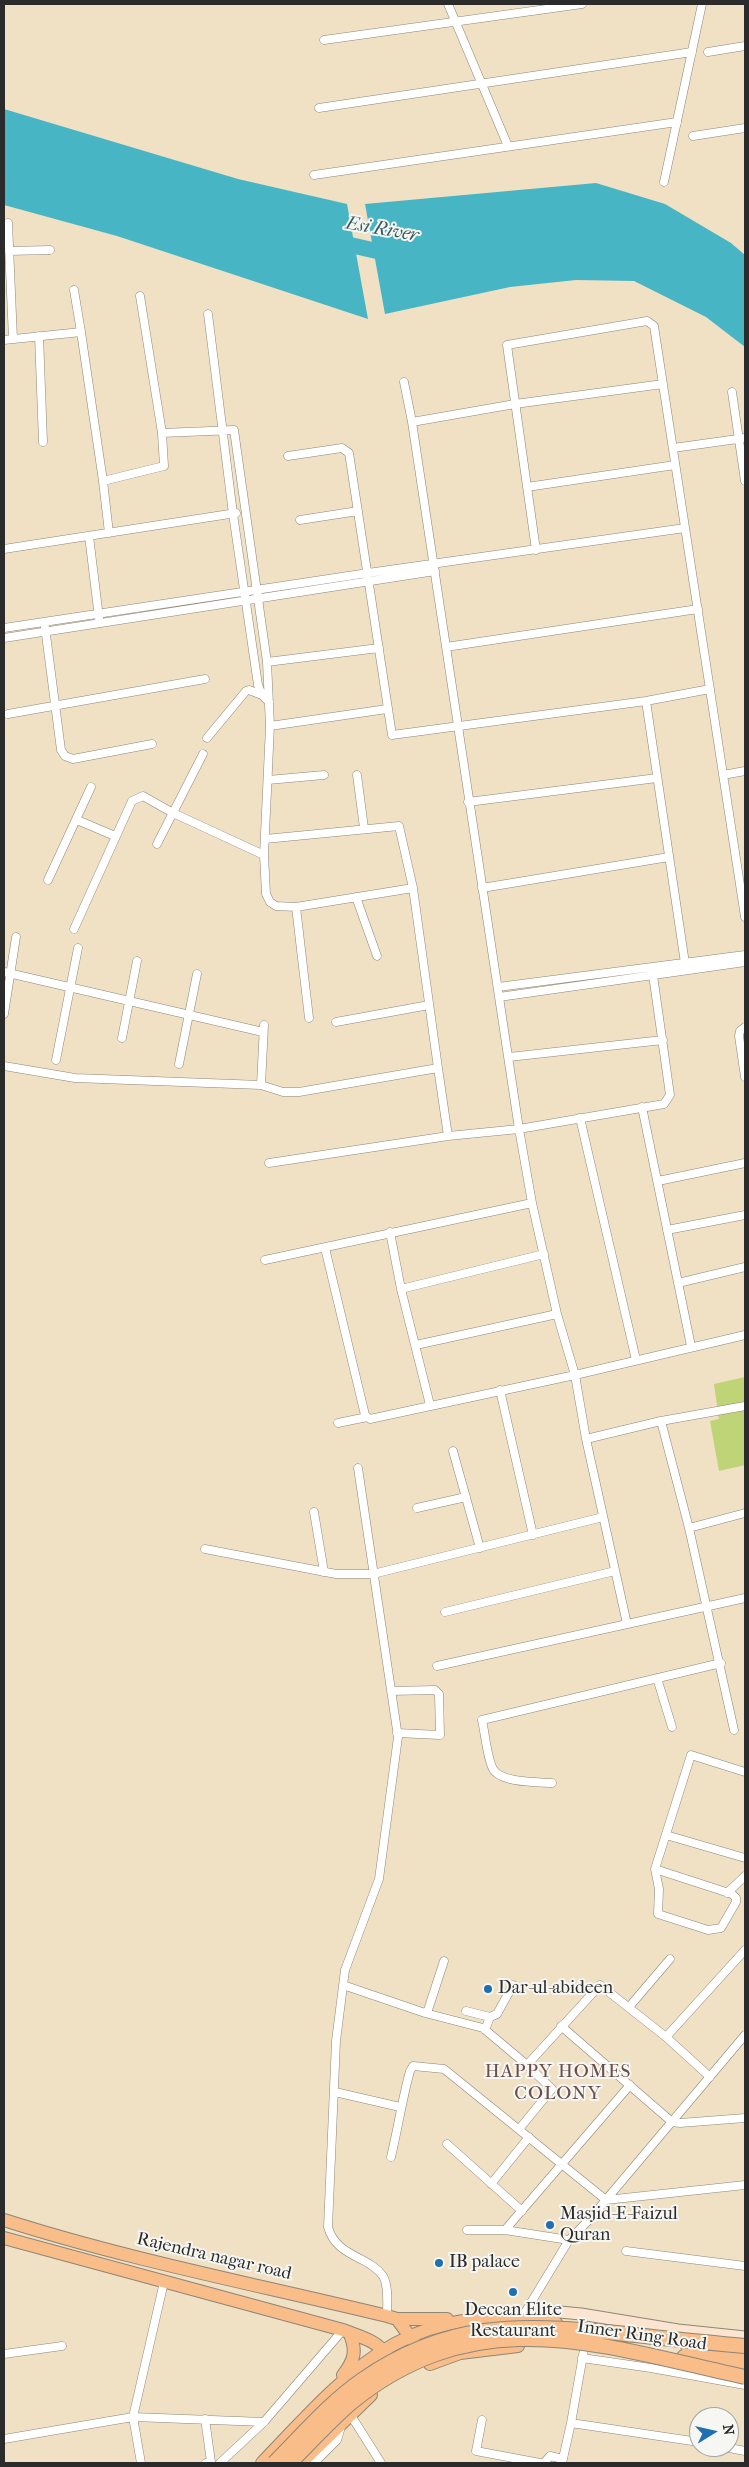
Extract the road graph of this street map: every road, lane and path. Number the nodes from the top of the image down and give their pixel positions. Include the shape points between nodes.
1 (448, 4) edge
2 (582, 4) edge
3 (702, 4) edge
4 (455, 22) junction
5 (324, 40) dead end
6 (745, 46) edge
7 (692, 52) junction
8 (708, 52) dead end
9 (482, 84) junction
10 (319, 108) dead end
11 (677, 122) junction
12 (745, 128) edge
13 (693, 136) dead end
14 (508, 146) junction
15 (314, 175) dead end
16 (664, 182) dead end
17 (7, 229) edge
18 (50, 250) dead end
19 (9, 252) junction
20 (74, 290) dead end
21 (140, 296) dead end
22 (208, 314) dead end
23 (81, 332) junction
24 (39, 336) junction
25 (13, 339) junction
26 (4, 340) edge
27 (404, 382) dead end
28 (663, 384) junction
29 (732, 392) dead end
30 (515, 404) junction
31 (412, 422) junction
32 (223, 430) junction
33 (162, 433) junction
34 (742, 439) edge
35 (43, 442) dead end
36 (673, 448) junction
37 (288, 456) dead end
38 (675, 465) junction
39 (103, 481) junction
40 (745, 482) edge
41 (527, 487) junction
42 (358, 511) junction
43 (245, 512) junction
44 (233, 514) junction
45 (300, 520) dead end
46 (685, 528) junction
47 (109, 533) junction
48 (89, 536) junction
49 (4, 549) edge
50 (536, 550) junction
51 (435, 568) junction
52 (368, 573) junction
53 (369, 582) junction
54 (257, 594) junction
55 (246, 596) junction
56 (698, 609) junction
57 (98, 614) junction
58 (45, 623) junction
59 (99, 623) junction
60 (4, 628) edge
61 (46, 632) junction
62 (4, 638) edge
63 (446, 647) junction
64 (379, 648) junction
65 (267, 662) junction
66 (205, 679) dead end
67 (710, 689) junction
68 (262, 695) junction
69 (646, 700) junction
70 (269, 702) junction
71 (54, 705) junction
72 (388, 709) junction
73 (8, 714) dead end
74 (270, 726) junction
75 (456, 726) junction
76 (207, 738) dead end
77 (152, 744) dead end
78 (204, 754) dead end
79 (745, 771) edge
80 (324, 775) dead end
81 (357, 775) dead end
82 (723, 775) junction
83 (657, 778) junction
84 (268, 780) junction
85 (91, 788) dead end
86 (468, 802) junction
87 (173, 813) junction
88 (77, 820) junction
89 (364, 828) junction
90 (115, 836) junction
91 (266, 839) junction
92 (157, 844) dead end
93 (264, 855) junction
94 (669, 857) junction
95 (741, 862) edge
96 (48, 880) dead end
97 (414, 888) junction
98 (482, 888) junction
99 (356, 897) junction
100 (296, 907) junction
101 (745, 917) edge
102 (74, 929) dead end
103 (16, 936) dead end
104 (78, 948) dead end
105 (745, 955) edge
106 (377, 956) dead end
107 (137, 961) dead end
108 (745, 962) edge
109 (685, 966) junction
110 (653, 971) junction
111 (7, 973) edge
112 (196, 974) dead end
113 (498, 987) junction
114 (70, 988) junction
115 (499, 997) junction
116 (129, 1001) junction
117 (429, 1005) junction
118 (4, 1014) edge
119 (188, 1015) junction
120 (309, 1018) dead end
121 (336, 1022) dead end
122 (745, 1028) edge
123 (122, 1038) dead end
124 (662, 1040) junction
125 (508, 1057) junction
126 (56, 1060) dead end
127 (178, 1064) dead end
128 (4, 1066) edge
129 (438, 1068) junction
130 (745, 1077) edge
131 (261, 1085) junction
132 (642, 1107) junction
133 (580, 1118) junction
134 (518, 1129) junction
135 (448, 1136) junction
136 (269, 1163) dead end
137 (745, 1163) edge
138 (658, 1181) junction
139 (532, 1202) junction
140 (745, 1215) edge
141 (667, 1230) junction
142 (390, 1232) junction
143 (325, 1248) junction
144 (544, 1254) junction
145 (265, 1260) dead end
146 (745, 1266) edge
147 (678, 1283) junction
148 (401, 1289) junction
149 (557, 1314) junction
150 (745, 1334) edge
151 (416, 1345) junction
152 (691, 1346) junction
153 (636, 1360) junction
154 (575, 1375) junction
155 (500, 1390) junction
156 (430, 1405) junction
157 (745, 1406) edge
158 (367, 1418) junction
159 (661, 1421) junction
160 (338, 1423) dead end
161 (586, 1440) junction
162 (453, 1451) dead end
163 (358, 1468) dead end
164 (466, 1497) junction
165 (417, 1508) dead end
166 (314, 1512) dead end
167 (745, 1513) edge
168 (603, 1517) junction
169 (689, 1528) junction
170 (532, 1535) junction
171 (480, 1548) junction
172 (205, 1549) dead end
173 (615, 1571) junction
174 (324, 1572) junction
175 (373, 1574) junction
176 (745, 1598) edge
177 (708, 1605) junction
178 (445, 1612) dead end
179 (627, 1624) junction
180 (721, 1663) junction
181 (437, 1666) dead end
182 (657, 1678) junction
183 (391, 1691) junction
184 (401, 1701) dead end
185 (392, 1702) junction
186 (672, 1727) dead end
187 (734, 1730) dead end
188 (397, 1733) junction
189 (745, 1772) edge
190 (552, 1783) dead end
191 (666, 1835) junction
192 (745, 1858) edge
193 (655, 1869) junction
194 (745, 1876) edge
195 (728, 1893) junction
196 (745, 1950) edge
197 (670, 1959) dead end
198 (444, 1961) dead end
199 (342, 1985) junction
200 (513, 1985) dead end
201 (629, 2007) junction
202 (466, 2010) dead end
203 (427, 2014) junction
204 (490, 2017) junction
205 (561, 2026) junction
206 (485, 2030) junction
207 (745, 2035) edge
208 (666, 2038) junction
209 (527, 2065) junction
210 (710, 2077) junction
211 (630, 2085) junction
212 (334, 2092) junction
213 (400, 2107) junction
214 (745, 2118) edge
215 (672, 2122) junction
216 (520, 2128) junction
217 (530, 2137) junction
218 (447, 2144) dead end
219 (391, 2157) dead end
220 (562, 2164) junction
221 (490, 2184) junction
222 (745, 2185) edge
223 (606, 2200) junction
224 (522, 2211) junction
225 (4, 2220) edge
226 (467, 2230) dead end
227 (505, 2230) junction
228 (4, 2238) edge
229 (569, 2240) junction
230 (626, 2251) dead end
231 (745, 2266) edge
232 (164, 2282) junction
233 (392, 2317) junction
234 (481, 2319) junction
235 (528, 2320) junction
236 (346, 2331) junction
237 (410, 2336) junction
238 (745, 2337) edge
239 (580, 2338) junction
240 (62, 2346) dead end
241 (745, 2346) edge
242 (383, 2349) junction
243 (4, 2354) edge
244 (745, 2354) edge
245 (582, 2358) junction
246 (427, 2366) junction
247 (745, 2368) edge
248 (745, 2377) edge
249 (400, 2378) junction
250 (745, 2385) edge
251 (328, 2394) junction
252 (133, 2417) junction
253 (347, 2417) junction
254 (205, 2419) junction
255 (482, 2420) dead end
256 (264, 2422) junction
257 (571, 2423) junction
258 (4, 2439) edge
259 (689, 2441) edge
260 (563, 2461) edge
261 (141, 2463) edge
262 (206, 2463) edge
263 (220, 2463) edge
264 (262, 2463) edge
265 (274, 2463) edge
266 (290, 2463) edge
267 (301, 2463) edge
268 (314, 2463) edge
269 (381, 2463) edge
270 (540, 2463) edge
271 (544, 2463) edge

1 - 4 street
2 - 4 street
3 - 7 street
4 - 5 street
4 - 9 street
6 - 8 street
7 - 9 street
7 - 11 street
9 - 10 street
9 - 14 street
11 - 14 street
11 - 16 street
12 - 13 street
14 - 15 street
17 - 19 street
18 - 19 street
19 - 25 street
20 - 23 street
21 - 33 street
22 - 32 street
23 - 24 street
23 - 39 street
24 - 25 street
24 - 35 street
25 - 26 street
27 - 31 street
28 - 30 street
28 - 30 street via 654,326 647,321 510,342 507,348
28 - 36 street
29 - 34 street
30 - 31 street
30 - 41 street
31 - 51 street
32 - 33 street
32 - 43 street via 234,430
32 - 44 street
33 - 39 street via 164,466
34 - 36 street
34 - 40 street
36 - 38 street
37 - 42 street via 346,449
38 - 41 street
38 - 46 street
39 - 47 street
41 - 50 street
42 - 45 street
42 - 52 street
43 - 44 street
43 - 54 street
44 - 47 street
44 - 55 street
46 - 50 street
46 - 56 street
47 - 48 street
48 - 49 street
48 - 57 street
50 - 51 street
51 - 52 street
51 - 53 street
51 - 63 street
52 - 53 street
52 - 54 street
53 - 54 street
53 - 64 street
54 - 55 street
54 - 65 street
55 - 57 street
55 - 59 street
55 - 68 street
56 - 63 street
56 - 67 street
57 - 58 street
57 - 59 street
58 - 60 street
58 - 61 street
59 - 61 street
61 - 62 street
61 - 71 street
63 - 75 street
64 - 65 street
64 - 72 street
65 - 70 street
66 - 71 street
67 - 69 street
67 - 82 street
68 - 70 street
68 - 76 street via 246,690
69 - 75 street
69 - 83 street
70 - 74 street
71 - 73 street
71 - 77 street via 61,750 65,756 73,759
72 - 74 street
72 - 75 street via 390,733 396,736
74 - 84 street
75 - 86 street
78 - 87 street
79 - 82 street
80 - 84 street
81 - 89 street
82 - 95 street
83 - 86 street
83 - 94 street
84 - 91 street
85 - 88 street
86 - 98 street
87 - 90 street via 143,796 137,797
87 - 92 street
87 - 93 street
88 - 90 street
88 - 96 street
89 - 91 street
89 - 97 street via 399,826
90 - 102 street
91 - 93 street
93 - 100 street via 266,894 270,902 276,906
94 - 98 street
94 - 109 street
95 - 101 street
97 - 99 street
97 - 117 street
98 - 113 street
99 - 100 street
99 - 106 street
100 - 120 street
103 - 111 street
104 - 114 street
105 - 109 street
107 - 116 street
108 - 109 street
109 - 110 street
110 - 113 street
110 - 115 street
110 - 124 street
111 - 114 street
111 - 118 street
112 - 119 street
113 - 115 street
114 - 116 street
114 - 126 street
115 - 125 street
116 - 119 street
116 - 123 street
117 - 121 street
117 - 129 street
119 - 127 street
119 - 131 street via 263,1028
122 - 130 street via 739,1036
124 - 125 street
124 - 132 street via 670,1095 664,1104
125 - 134 street
128 - 131 street via 75,1078
129 - 131 street via 300,1092 283,1092
129 - 135 street
132 - 133 street
132 - 138 street
133 - 134 street
133 - 153 street
134 - 135 street
134 - 139 street
135 - 136 street
137 - 138 street
138 - 141 street
139 - 142 street
139 - 144 street
140 - 141 street
141 - 147 street
142 - 143 street
142 - 148 street
143 - 145 street
143 - 158 street
144 - 148 street
144 - 149 street
146 - 147 street
147 - 152 street
148 - 151 street
149 - 151 street
149 - 154 street
150 - 152 street
151 - 156 street
152 - 153 street
153 - 154 street
154 - 155 street
154 - 161 street
155 - 156 street
155 - 170 street
156 - 158 street
157 - 159 street
158 - 160 street
159 - 161 street
159 - 169 street
161 - 168 street
162 - 164 street
163 - 175 street
164 - 165 street
164 - 171 street
166 - 174 street
167 - 169 street
168 - 170 street
168 - 173 street
169 - 177 street
170 - 171 street
171 - 175 street
172 - 174 street
173 - 178 street
173 - 179 street
174 - 175 street
175 - 183 street
176 - 177 street
177 - 179 street
177 - 180 street
179 - 181 street
180 - 182 street
180 - 187 street
182 - 186 street
182 - 190 street via 482,1720 493,1769 499,1776
183 - 185 street
183 - 188 street via 435,1690 439,1694 440,1736
184 - 185 street
185 - 188 street via 400,1723
188 - 199 street via 379,1879 344,1970
189 - 191 street via 691,1755
191 - 192 street
191 - 193 street
193 - 195 street
193 - 195 street via 659,1889 657,1910 661,1916 716,1930 724,1924 736,1902 736,1898
194 - 195 street
196 - 208 street
197 - 201 street
198 - 203 street
199 - 203 street
199 - 212 street
200 - 204 street via 497,2014
201 - 205 street via 600,1985
201 - 208 street
202 - 204 street
203 - 206 street
204 - 206 street
205 - 209 street
205 - 211 street
206 - 209 street
207 - 210 street
208 - 210 street
209 - 216 street via 552,2089
210 - 215 street
211 - 215 street
211 - 220 street
212 - 213 street
212 - 233 street via 328,2227 331,2238 338,2245 383,2276
213 - 216 street via 413,2066 444,2069
213 - 219 street
214 - 215 street
215 - 223 street
216 - 217 street
217 - 220 street
217 - 221 street
218 - 221 street
220 - 223 street
220 - 224 street
221 - 224 street
222 - 223 street
223 - 229 street
224 - 227 street
225 - 233 main road, Rajendra nagar road via 54,2236
226 - 227 street
227 - 229 street
228 - 232 main road, Rajendra nagar road
229 - 235 street
230 - 231 street
232 - 236 main road, Rajendra nagar road
232 - 252 street
233 - 234 main road, Rajendra nagar road
233 - 237 main road
234 - 235 main road, Inner Ring Road
234 - 237 main road, Inner Ring Road via 452,2322
235 - 238 street, Inner Ring Road via 542,2313 561,2312
235 - 244 main road, Inner Ring Road
236 - 242 main road, Rajendra nagar road
236 - 251 main road via 354,2342 355,2358
236 - 256 street
237 - 242 main road, Inner Ring Road
237 - 246 main road
239 - 241 highway, bridge
239 - 244 highway, bridge
239 - 245 street
239 - 246 main road, Inner Ring Road via 464,2352
239 - 247 highway, bridge
239 - 248 highway, bridge
239 - 265 highway, bridge via 535,2327 488,2329 449,2337 413,2351 345,2394
239 - 266 highway, bridge via 498,2339 473,2342 435,2354 385,2380 353,2402
240 - 243 street
242 - 249 main road
242 - 251 main road, Inner Ring Road
245 - 250 street, Inner Ring Road
245 - 257 street
246 - 249 main road, Inner Ring Road
249 - 253 main road, Inner Ring Road via 367,2398
251 - 264 main road, Inner Ring Road
252 - 254 street
252 - 258 street
252 - 261 street
253 - 267 main road, Inner Ring Road
253 - 268 street via 336,2440
253 - 269 street
254 - 256 street
254 - 262 street via 211,2462
255 - 270 street via 476,2451
256 - 263 street
257 - 259 street
257 - 260 street
260 - 271 street via 550,2456

